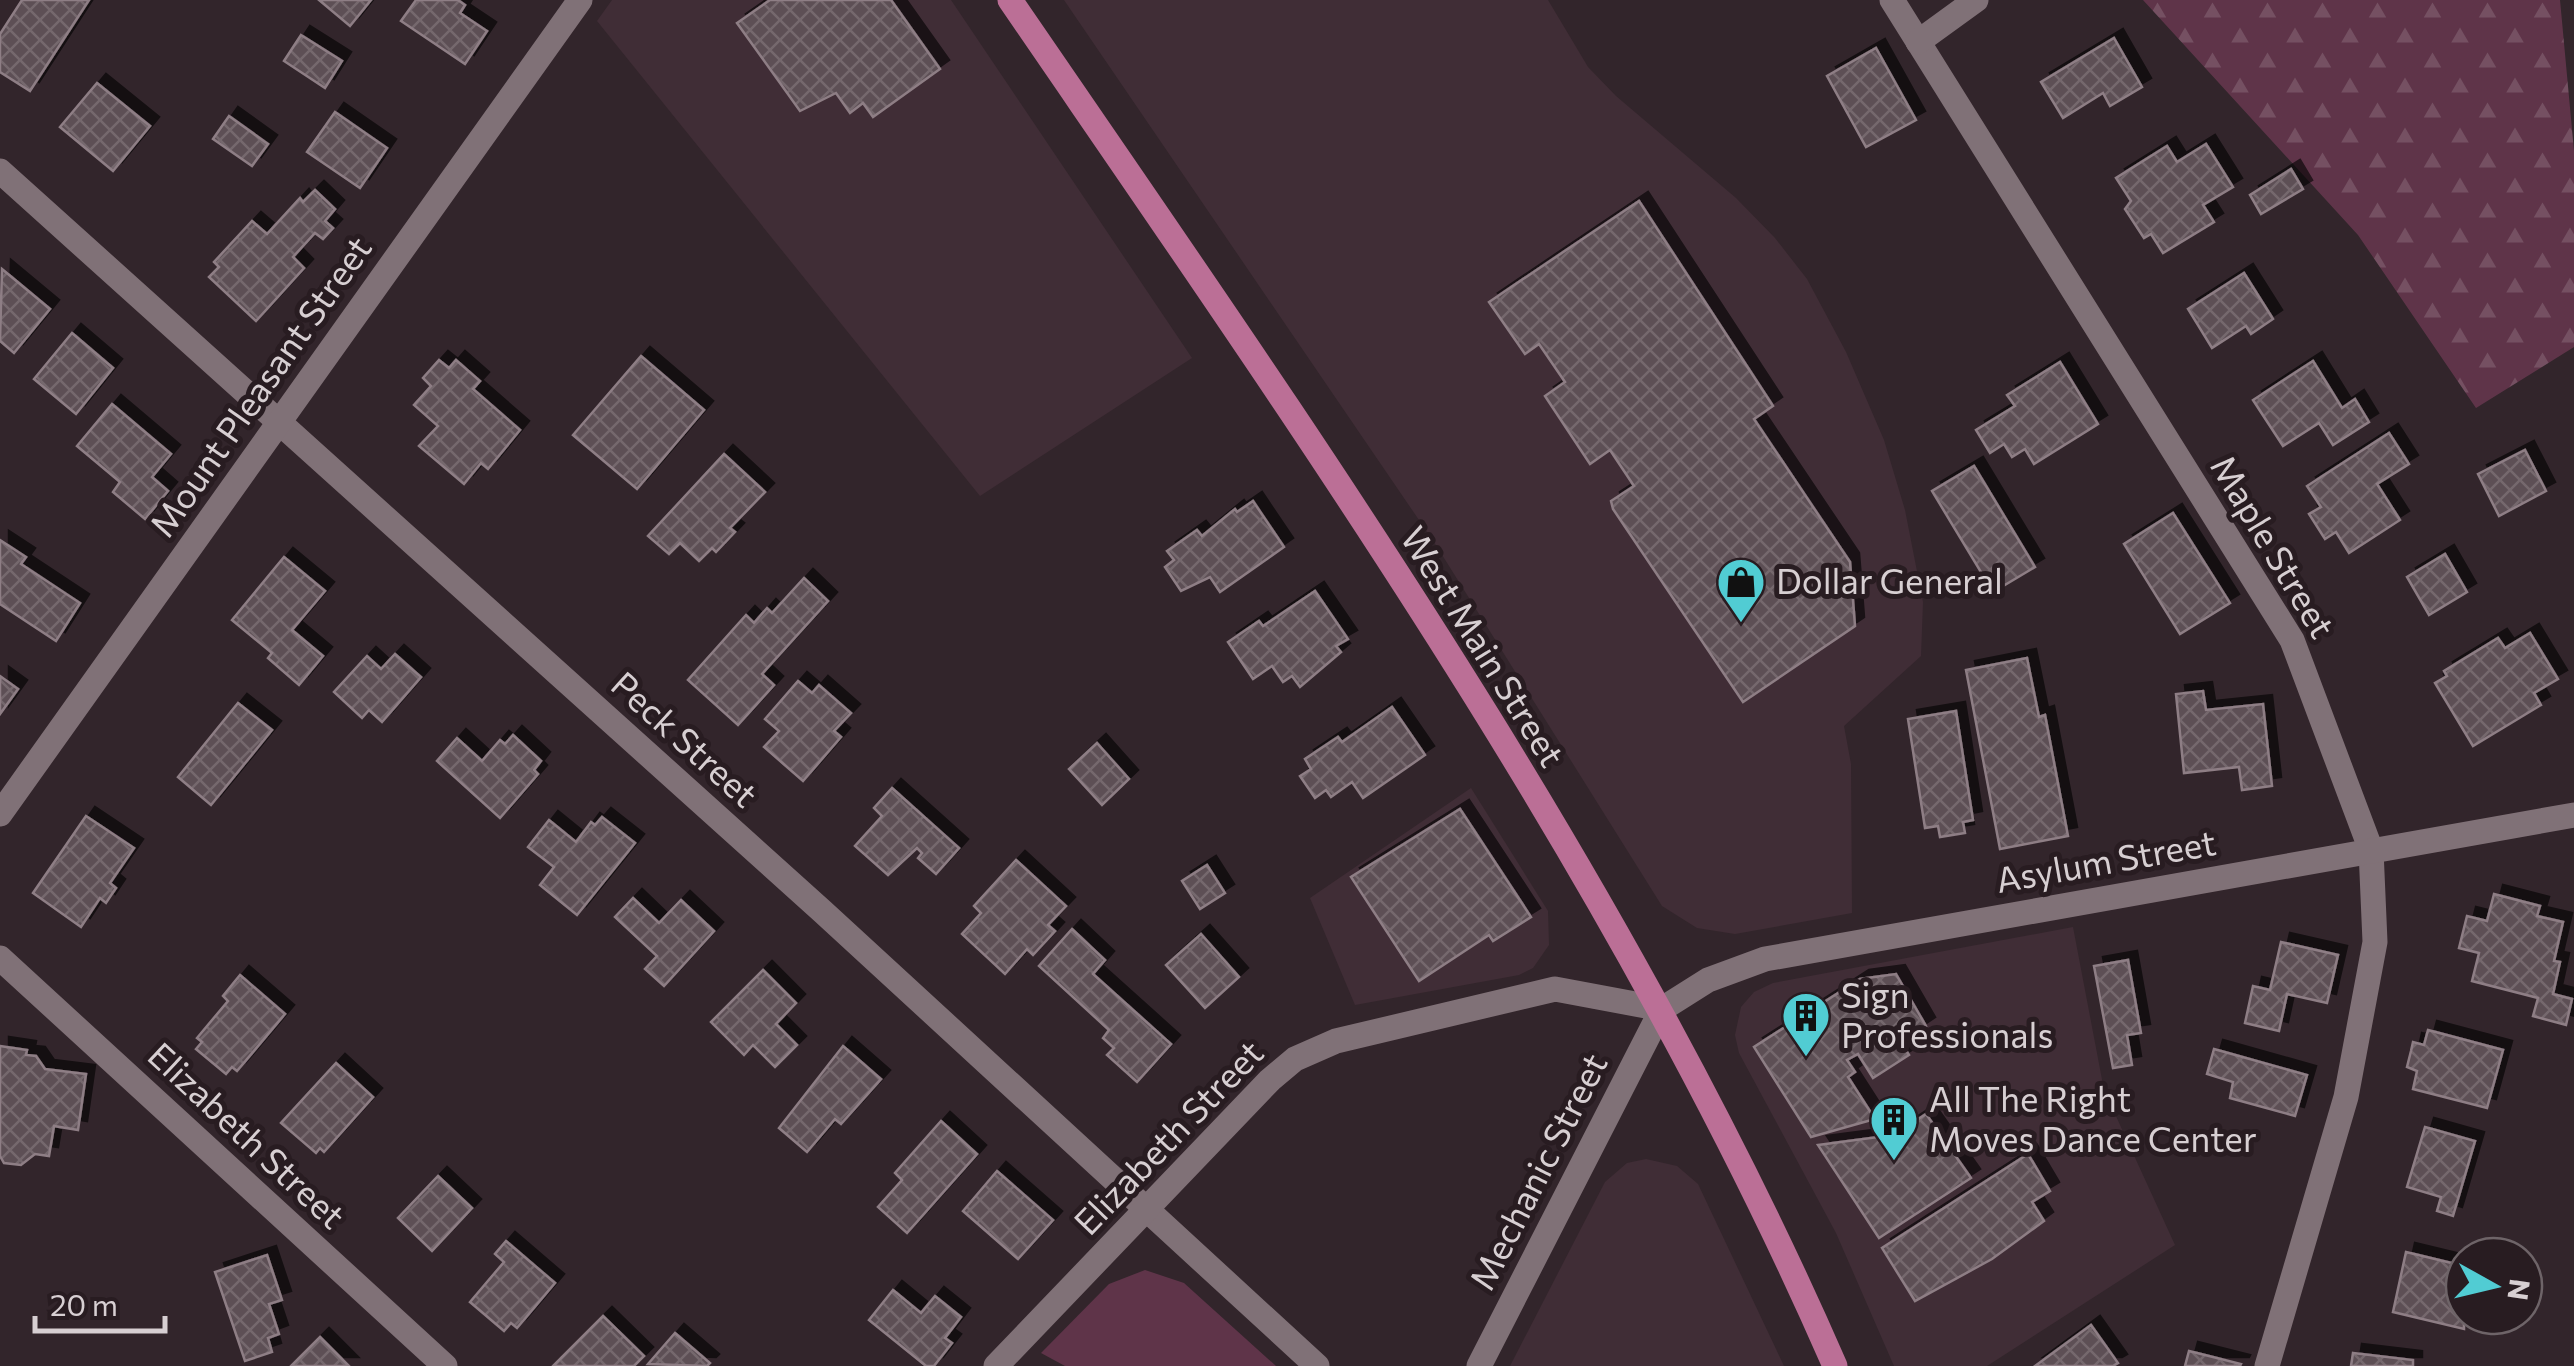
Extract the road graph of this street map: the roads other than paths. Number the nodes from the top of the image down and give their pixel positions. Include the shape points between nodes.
1 (580, 0) edge
2 (1010, 0) edge
3 (1892, 0) edge
4 (1976, 0) edge
5 (1918, 42) junction
6 (0, 171) edge
7 (279, 422) junction
8 (0, 814) edge
9 (2574, 814) edge
10 (2371, 850) junction
11 (0, 958) edge
12 (1662, 1010) junction
13 (1146, 1209) junction
14 (444, 1366) edge
15 (996, 1366) edge
16 (1318, 1366) edge
17 (1479, 1366) edge
18 (1835, 1366) edge
19 (2267, 1366) edge

1 - 7 street, Mount Pleasant Street
2 - 12 main road, West Main Street via 1403,586
3 - 5 street, Maple Street
4 - 5 street
5 - 10 street, Maple Street via 2292,640
6 - 7 street, Peck Street
7 - 8 street, Mount Pleasant Street
7 - 13 street, Peck Street
9 - 10 street, Asylum Street
10 - 12 street, Asylum Street via 1765,959 1708,980
10 - 19 street, Maple Street via 2375,942 2346,1098
11 - 14 street, Elizabeth Street
12 - 13 street, Elizabeth Street via 1555,989 1320,1047 1284,1067
12 - 17 street, Mechanic Street
12 - 18 main road, West Main Street
13 - 15 street, Elizabeth Street
13 - 16 street, Peck Street

